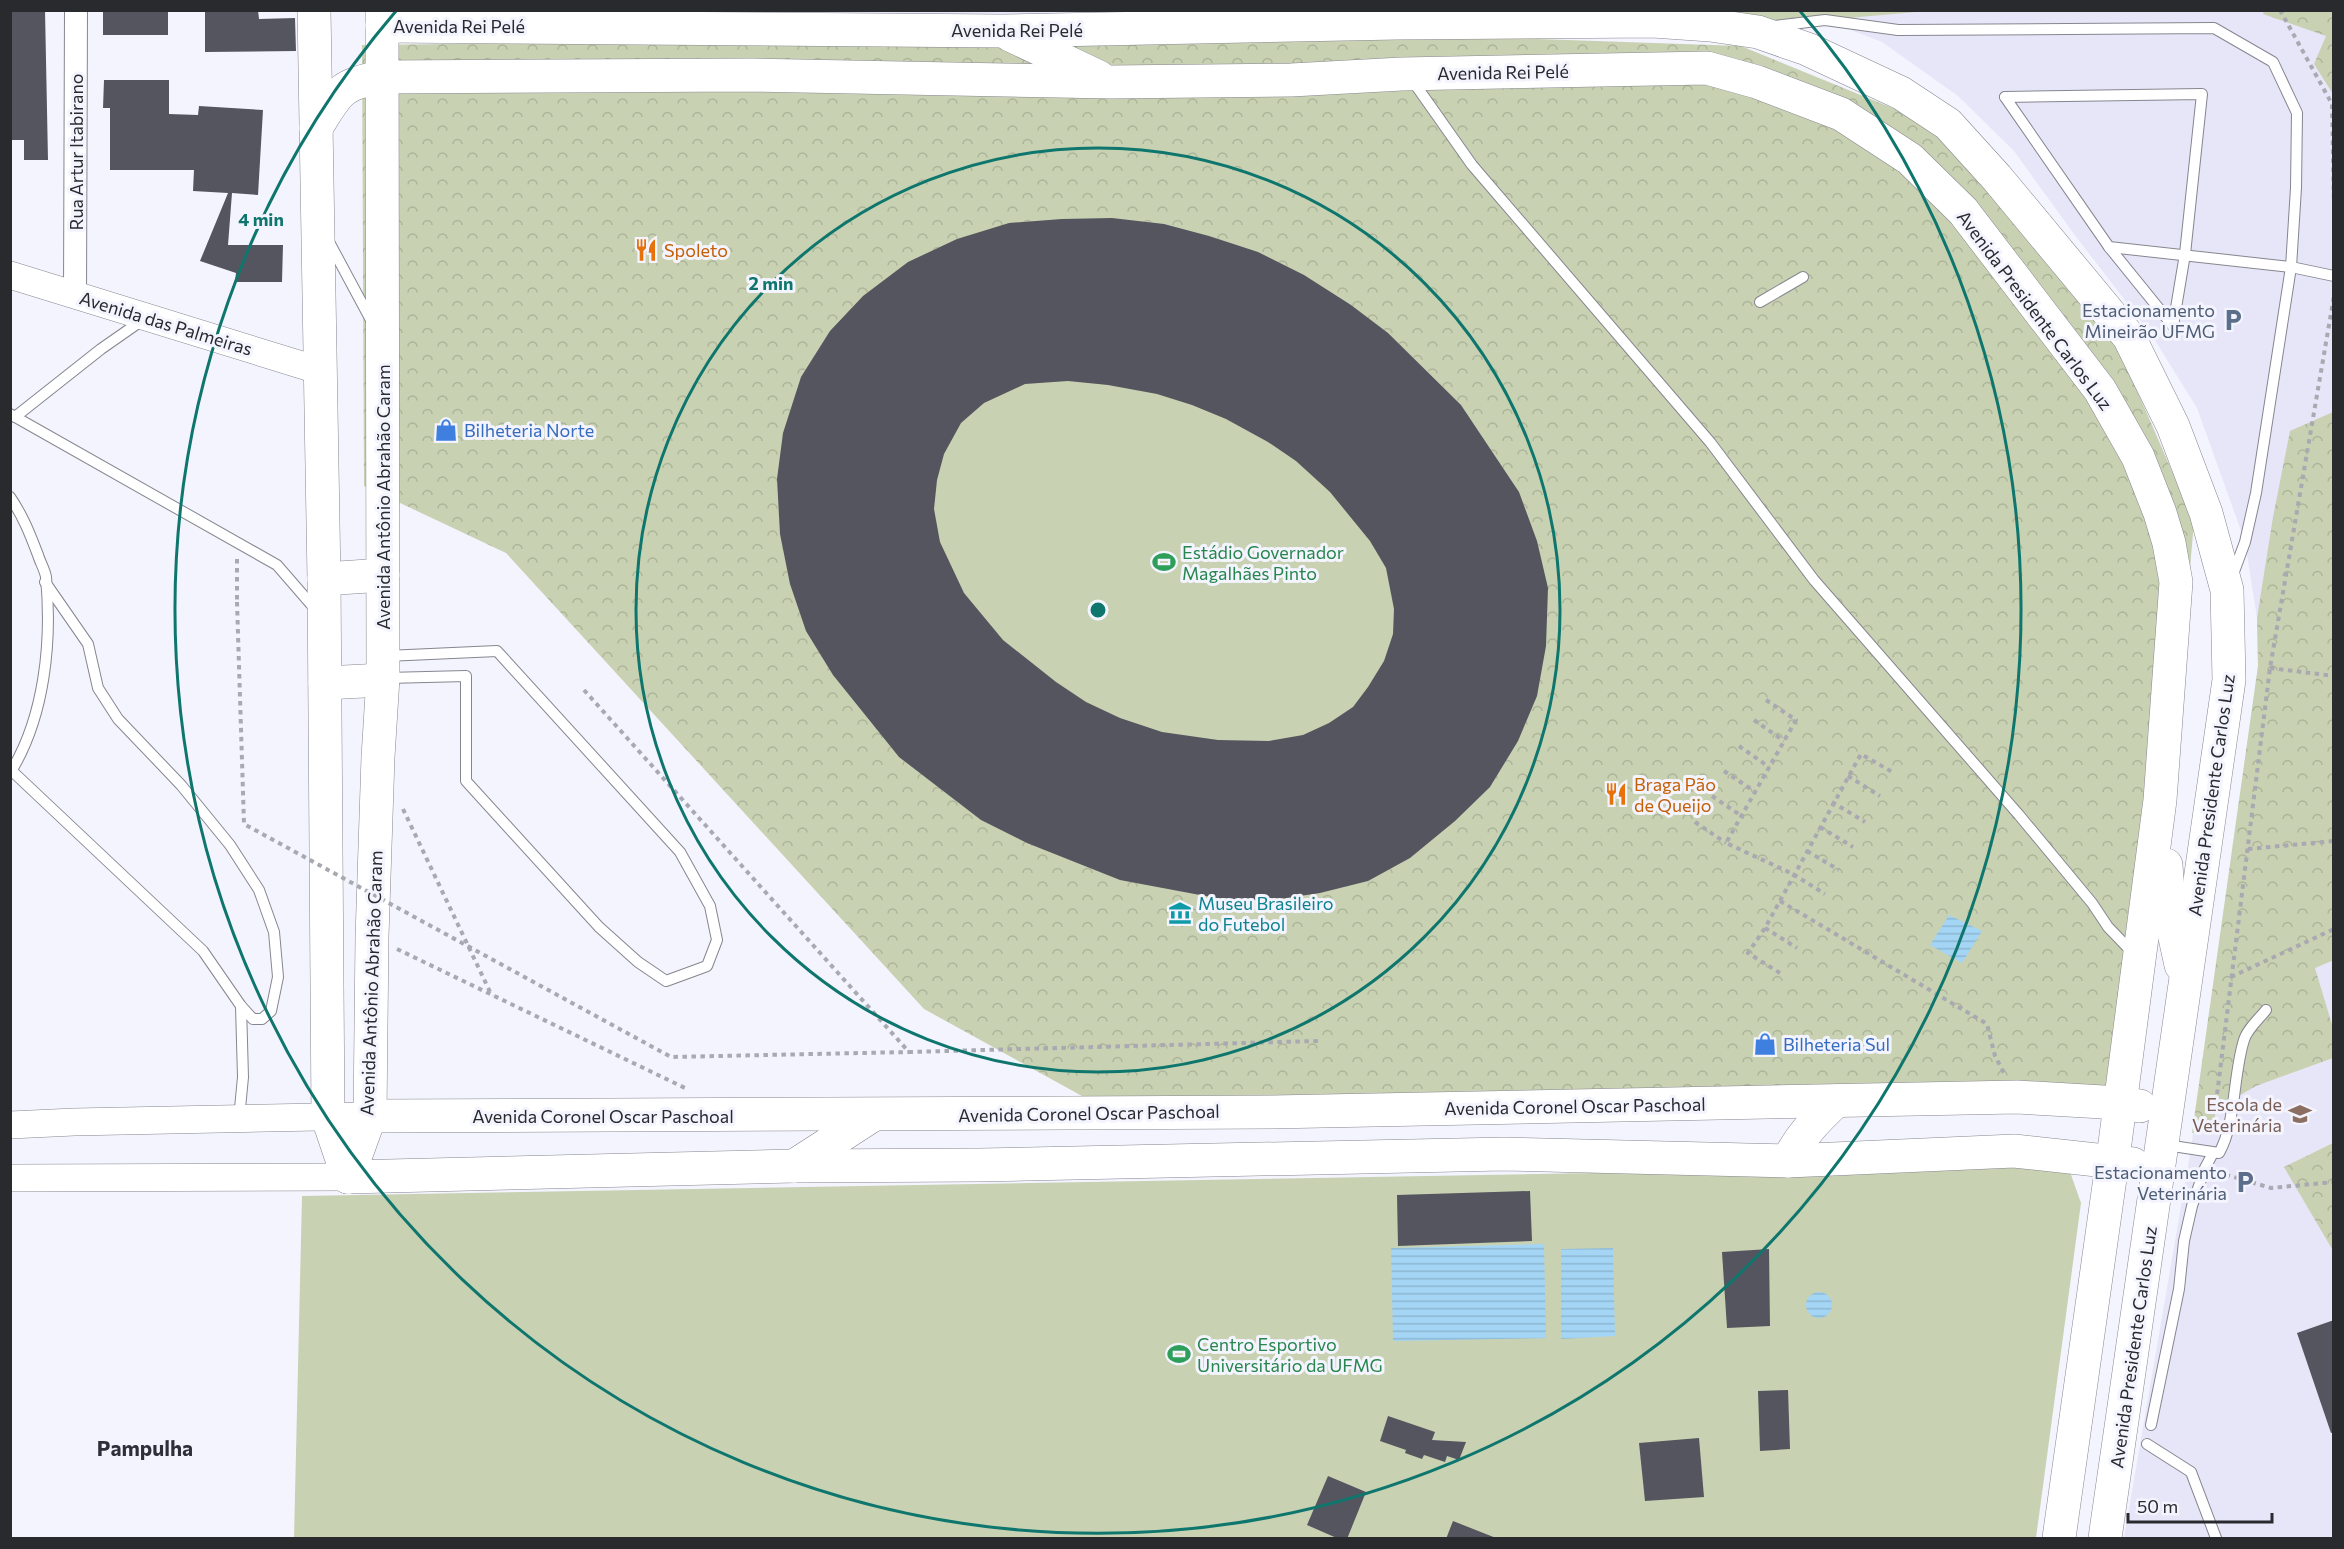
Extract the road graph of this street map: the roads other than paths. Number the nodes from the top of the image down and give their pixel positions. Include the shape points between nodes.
1 (76, 10) edge
2 (314, 10) edge
3 (382, 18) edge
4 (1653, 21) joint
5 (1397, 23) junction
6 (708, 28) junction
7 (1742, 30) junction
8 (1002, 32) junction
9 (1652, 68) joint
10 (1402, 74) junction
11 (633, 75) junction
12 (382, 77) junction
13 (1111, 82) junction
14 (316, 128) junction
15 (318, 221) junction
16 (2109, 247) junction
17 (2185, 254) junction
18 (2291, 267) junction
19 (10, 275) edge
20 (2334, 276) edge
21 (1803, 277) dead end
22 (75, 294) junction
23 (1760, 302) dead end
24 (146, 317) junction
25 (383, 340) junction
26 (321, 371) junction
27 (13, 416) edge
28 (10, 497) edge
29 (383, 575) junction
30 (324, 579) junction
31 (45, 582) junction
32 (2228, 590) junction
33 (324, 619) junction
34 (383, 671) junction
35 (325, 683) junction
36 (2166, 746) junction
37 (11, 772) edge
38 (2139, 960) junction
39 (2185, 983) junction
40 (241, 1006) junction
41 (2266, 1010) dead end
42 (1836, 1101) junction
43 (2120, 1103) junction
44 (1468, 1109) junction
45 (2168, 1109) junction
46 (873, 1115) junction
47 (370, 1116) junction
48 (328, 1118) junction
49 (239, 1119) junction
50 (10, 1125) edge
51 (2114, 1152) junction
52 (2212, 1153) junction
53 (1504, 1154) junction
54 (2161, 1157) junction
55 (1788, 1161) junction
56 (794, 1166) junction
57 (348, 1177) junction
58 (10, 1178) edge
59 (2151, 1425) dead end
60 (2147, 1444) dead end
61 (2059, 1539) edge
62 (2105, 1539) edge
63 (2216, 1539) edge

1 - 22 street, Rua Artur Itabirano
2 - 14 main road, Avenida Antônio Abrahão Caram
3 - 6 main road, Avenida Rei Pelé
3 - 12 main road, Avenida Antônio Abrahão Caram
4 - 5 main road, Avenida Rei Pelé
4 - 7 main road, Avenida Presidente Carlos Luz
5 - 8 main road, Avenida Rei Pelé
5 - 10 main road
6 - 8 main road, Avenida Rei Pelé
6 - 11 main road
7 - 18 lane via 1825,20 1898,30 2214,28 2273,62 2297,113
7 - 32 main road, Avenida Presidente Carlos Luz via 1807,49 1901,93 1948,124 1997,178 2129,338 2173,426 2206,513
8 - 13 main road
9 - 10 main road, Avenida Rei Pelé
9 - 36 main road, Avenida Presidente Carlos Luz via 1707,68 1757,82 1841,114 1910,159 1962,211 2100,390 2138,457 2169,543 2176,582
10 - 13 main road, Avenida Rei Pelé
10 - 38 lane via 1417,87 1472,165 1710,442 1814,580 2019,815
11 - 12 main road, Avenida Rei Pelé
11 - 13 main road, Avenida Rei Pelé
12 - 14 main road, Avenida Rei Pelé via 361,80 339,91
12 - 25 main road, Avenida Antônio Abrahão Caram
14 - 15 main road, Avenida Antônio Abrahão Caram
15 - 25 lane
15 - 26 main road, Avenida Antônio Abrahão Caram
16 - 17 lane
16 - 17 lane via 2173,326
16 - 17 lane via 2005,97 2202,94
17 - 18 lane
18 - 20 lane
18 - 32 lane via 2256,493 2245,542
19 - 22 street, Avenida das Palmeiras
21 - 23 lane
22 - 24 street, Avenida das Palmeiras
24 - 26 street, Avenida das Palmeiras
24 - 27 lane
25 - 29 main road, Avenida Antônio Abrahão Caram
26 - 30 main road, Avenida Antônio Abrahão Caram
27 - 33 lane via 277,565
28 - 31 lane via 24,518
29 - 30 main road
29 - 34 main road, Avenida Antônio Abrahão Caram
30 - 33 main road, Avenida Antônio Abrahão Caram
31 - 37 lane via 49,617 45,669 29,739
31 - 40 lane via 88,644 98,688 118,718 230,844 259,890 274,932 278,977 271,1011 262,1019 253,1019
32 - 39 main road, Avenida Presidente Carlos Luz via 2229,680
33 - 35 main road, Avenida Antônio Abrahão Caram
34 - 34 lane via 466,676 466,781 598,927 638,962 666,981 707,966 717,940 710,906 680,852 497,651
34 - 35 main road
34 - 47 main road, Avenida Antônio Abrahão Caram via 372,937
35 - 48 main road, Avenida Antônio Abrahão Caram
36 - 38 main road
36 - 39 main road via 2167,890
37 - 40 lane via 203,951
38 - 43 main road
39 - 45 main road, Avenida Presidente Carlos Luz
40 - 49 lane via 243,1077
41 - 52 lane via 2244,1037 2226,1142 2219,1153
42 - 43 main road, Avenida Coronel Oscar Paschoal via 2017,1097
42 - 44 main road, Avenida Coronel Oscar Paschoal
42 - 55 main road via 1811,1124
43 - 45 main road, Avenida Coronel Oscar Paschoal
43 - 51 main road
44 - 46 main road, Avenida Coronel Oscar Paschoal
44 - 53 main road
45 - 54 main road, Avenida Presidente Carlos Luz
46 - 47 main road, Avenida Coronel Oscar Paschoal
46 - 56 main road
47 - 48 street, Avenida Coronel Oscar Paschoal
47 - 57 main road, Avenida Antônio Abrahão Caram
48 - 49 street, Avenida Coronel Oscar Paschoal
48 - 57 main road, Avenida Antônio Abrahão Caram
49 - 50 street, Avenida Coronel Oscar Paschoal
51 - 54 main road
51 - 55 main road via 2014,1151
51 - 61 main road
52 - 54 lane
52 - 59 lane via 2194,1197 2184,1241 2179,1289
53 - 55 main road
53 - 56 main road
54 - 62 main road, Avenida Presidente Carlos Luz
56 - 57 main road
57 - 58 street
60 - 63 lane via 2191,1472

